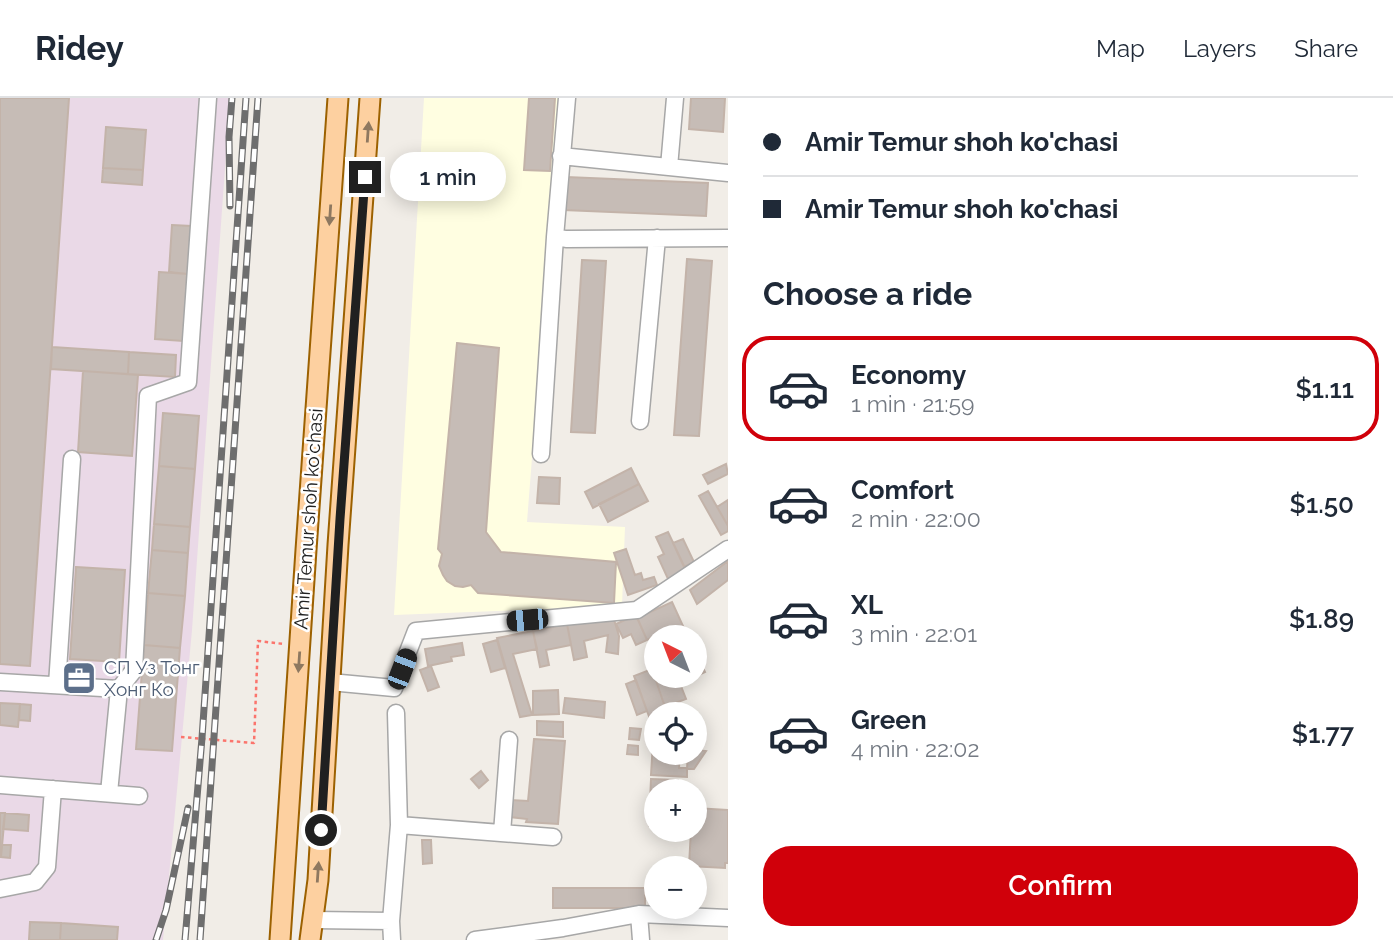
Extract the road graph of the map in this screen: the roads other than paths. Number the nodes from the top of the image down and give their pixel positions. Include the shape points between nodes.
1 (208, 98) edge
2 (338, 98) edge
3 (370, 98) edge
4 (567, 98) edge
5 (675, 98) edge
6 (561, 156) junction
7 (669, 167) junction
8 (728, 173) edge
9 (555, 237) junction
10 (728, 237) edge
11 (657, 238) junction
12 (640, 421) dead end
13 (541, 454) dead end
14 (72, 459) dead end
15 (728, 549) edge
16 (0, 682) edge
17 (330, 682) junction
18 (57, 685) junction
19 (119, 689) junction
20 (396, 713) dead end
21 (509, 740) dead end
22 (0, 785) edge
23 (53, 789) junction
24 (108, 793) junction
25 (139, 796) dead end
26 (399, 825) junction
27 (502, 833) junction
28 (553, 837) dead end
29 (0, 889) edge
30 (639, 914) junction
31 (728, 918) edge
32 (391, 921) junction
33 (312, 930) edge
34 (645, 939) edge
35 (281, 940) edge
36 (392, 940) edge
37 (475, 940) edge

1 - 19 street via 188,382 148,396 134,670
2 -> 35 main road, Amir Temur shoh ko'chasi
17 -> 3 main road, Amir Temur shoh ko'chasi
4 - 6 street
5 - 7 street
6 - 7 street
6 - 9 street
7 - 8 street
9 - 11 street
9 - 13 street
10 - 11 street
11 - 12 street
14 - 18 street
15 - 17 street via 637,610 416,631 394,688
16 - 18 street
33 -> 17 main road, Amir Temur shoh ko'chasi
18 - 19 street
19 - 24 street
20 - 26 street
21 - 27 street
22 - 23 street
23 - 24 street
23 - 29 street via 47,867 35,882
24 - 25 street
26 - 27 street
26 - 32 street
27 - 28 street
30 - 31 street
30 - 34 street
30 - 37 street
32 - 33 street
32 - 36 street

